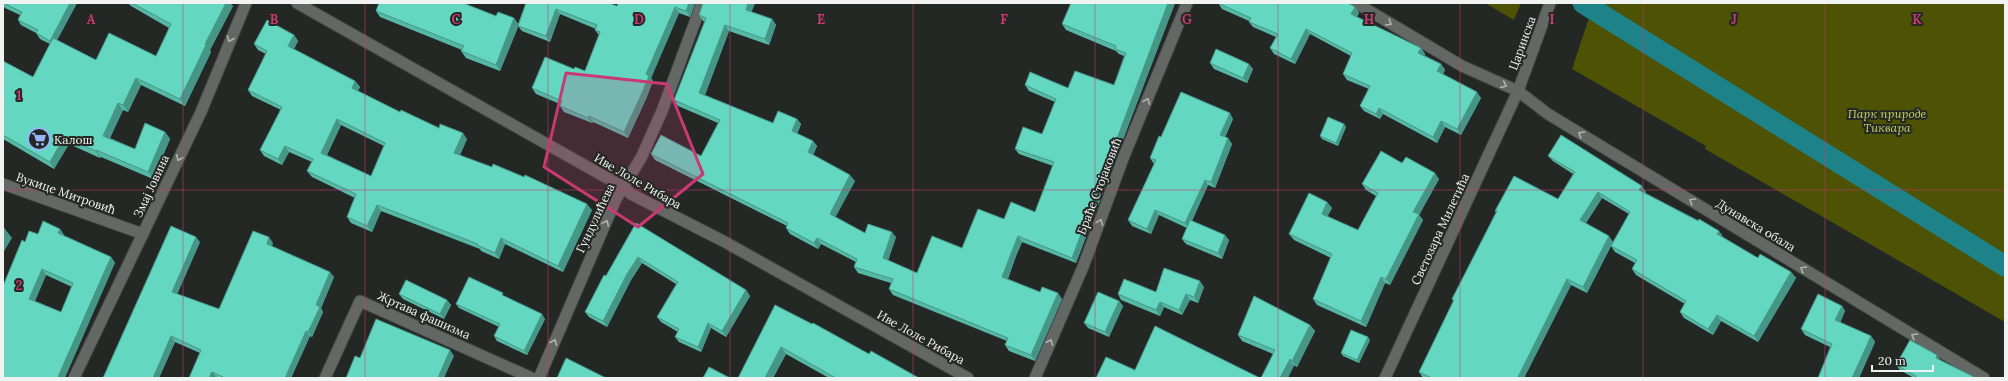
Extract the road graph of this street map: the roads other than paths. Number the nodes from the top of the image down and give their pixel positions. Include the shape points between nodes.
1 (246, 3) edge
2 (297, 3) edge
3 (702, 3) edge
4 (1187, 3) edge
5 (1356, 3) edge
6 (1550, 3) edge
7 (1518, 91) junction
8 (3, 184) edge
9 (623, 187) junction
10 (144, 234) junction
11 (74, 378) edge
12 (325, 378) edge
13 (532, 378) edge
14 (539, 378) edge
15 (968, 378) edge
16 (1035, 378) edge
17 (1386, 378) edge
18 (1984, 378) edge

1 -> 10 street, Змај Јовина via 201,112
2 - 9 street, Иве Лоле Рибара
3 - 9 street, Гундулићева via 662,111 641,158
16 -> 4 street, Браће Стојаковић via 1083,266 1124,156
5 -> 7 street via 1462,66
6 - 7 street, Царинска
7 - 17 street, Светозара Милетића
18 -> 7 street, Дунавска обала via 1548,114
8 - 10 street, Вукице Митровић
14 -> 9 street, Гундулићева
9 - 15 street, Иве Лоле Рибара via 631,194 725,242
10 - 11 street, Змај Јовина
12 - 13 street, Жртава фашизма via 360,301

